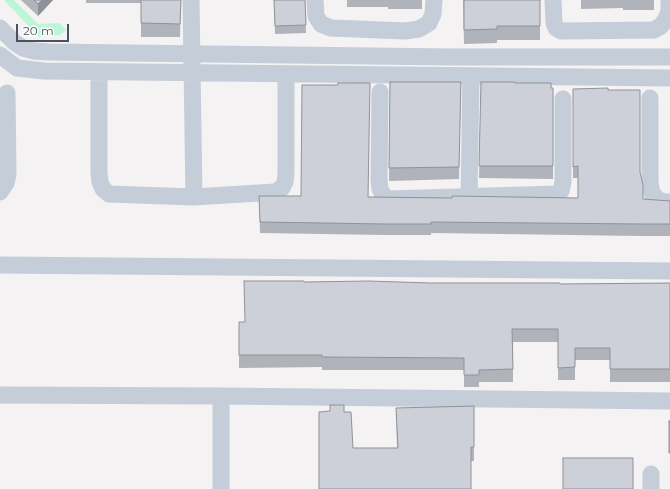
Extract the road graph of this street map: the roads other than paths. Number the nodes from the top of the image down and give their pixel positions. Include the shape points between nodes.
1 (191, 0) edge
2 (315, 0) edge
3 (434, 0) edge
4 (553, 0) edge
5 (669, 0) edge
6 (0, 28) edge
7 (192, 53) junction
8 (0, 55) edge
9 (670, 57) edge
10 (99, 72) junction
11 (192, 74) junction
12 (286, 74) junction
13 (472, 76) junction
14 (670, 78) edge
15 (380, 92) dead end
16 (7, 93) dead end
17 (650, 98) dead end
18 (563, 99) dead end
19 (0, 192) edge
20 (194, 197) junction
21 (469, 197) junction
22 (670, 202) edge
23 (0, 265) edge
24 (670, 271) edge
25 (0, 395) edge
26 (221, 396) junction
27 (670, 401) edge
28 (221, 489) edge

1 - 7 street
2 - 3 street via 316,16 321,24 331,28 405,31 419,29 429,23
4 - 5 street via 556,28 561,31 584,31 654,30 666,19
6 - 7 street via 14,42 34,51
7 - 9 street
7 - 11 street
8 - 10 street via 17,68
10 - 11 street
10 - 20 street via 99,173 103,189 109,194
11 - 12 street
11 - 20 street
12 - 13 street
12 - 20 street via 286,174 282,188 275,192
13 - 14 street
13 - 21 street
15 - 21 street via 379,180 383,195 389,199
16 - 19 street via 8,175
17 - 22 street via 652,194 657,199
18 - 21 street via 561,191 556,194
23 - 24 street
25 - 26 street
26 - 27 street
26 - 28 street

